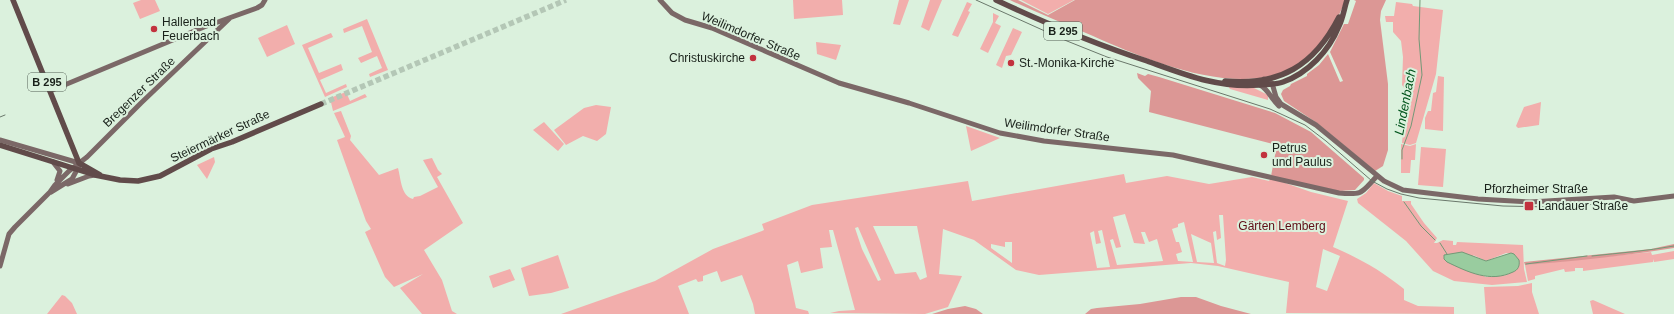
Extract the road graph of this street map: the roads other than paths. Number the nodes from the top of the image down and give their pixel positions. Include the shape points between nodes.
1 (14, 0) edge
2 (265, 0) edge
3 (660, 0) edge
4 (996, 0) edge
5 (1347, 0) edge
6 (1344, 7) junction
7 (230, 19) junction
8 (204, 27) junction
9 (217, 30) junction
10 (1179, 72) junction
11 (1277, 76) junction
12 (1264, 79) junction
13 (1283, 82) junction
14 (1271, 84) junction
15 (1260, 85) junction
16 (50, 91) junction
17 (1269, 92) junction
18 (1276, 97) junction
19 (321, 104) tunnel mouth
20 (1312, 122) junction
21 (0, 140) edge
22 (0, 144) edge
23 (55, 160) junction
24 (79, 163) junction
25 (64, 165) junction
26 (75, 169) junction
27 (95, 175) junction
28 (1377, 176) junction
29 (104, 177) junction
30 (56, 186) junction
31 (1674, 196) edge
32 (0, 266) edge

1 - 16 main road, B 295
2 - 7 main road via 262,5
3 - 28 main road, Weilimdorfer Straße via 672,13 685,20 719,31 839,83 1009,135 1172,155 1339,193 1362,192
4 - 10 main road, B 295 via 1052,26
5 - 6 main road, B 295
6 - 11 main road, B 295 via 1320,48 1300,66
6 - 13 main road, B 295 via 1339,26 1324,52 1301,73
7 - 8 main road
7 - 9 main road, Bregenzer Straße
8 - 9 main road
8 - 16 main road
9 - 24 main road, Bregenzer Straße
10 - 12 main road, B 295 via 1225,81
10 - 15 main road, B 295 via 1192,78 1221,84
11 - 12 main road, B 295
11 - 14 main road
12 - 14 main road
13 - 14 main road, B 295
13 - 18 main road
14 - 15 main road, B 295
14 - 17 main road
14 - 18 main road
15 - 17 main road
16 - 24 main road, B 295
17 - 20 main road via 1278,106
18 - 20 main road via 1281,104
19 - 29 main road, Steiermärker Straße via 211,149 149,180 129,181
20 - 28 main road, Pforzheimer Straße
21 - 23 main road, Steiermärker Straße
22 - 23 main road, Steiermärker Straße
23 - 24 main road, Steiermärker Straße
23 - 25 main road, Steiermärker Straße
23 - 30 main road via 60,171
24 - 25 main road
24 - 26 main road, Bregenzer Straße
24 - 29 main road, Steiermärker Straße
25 - 26 main road, Steiermärker Straße
26 - 27 main road, Steiermärker Straße
26 - 30 main road, Bregenzer Straße
27 - 29 main road, Steiermärker Straße
27 - 30 main road
28 - 31 main road, Pforzheimer Straße via 1390,185 1408,191 1491,200 1532,202 1614,198 1631,201
30 - 32 main road, Bregenzer Straße via 9,234

